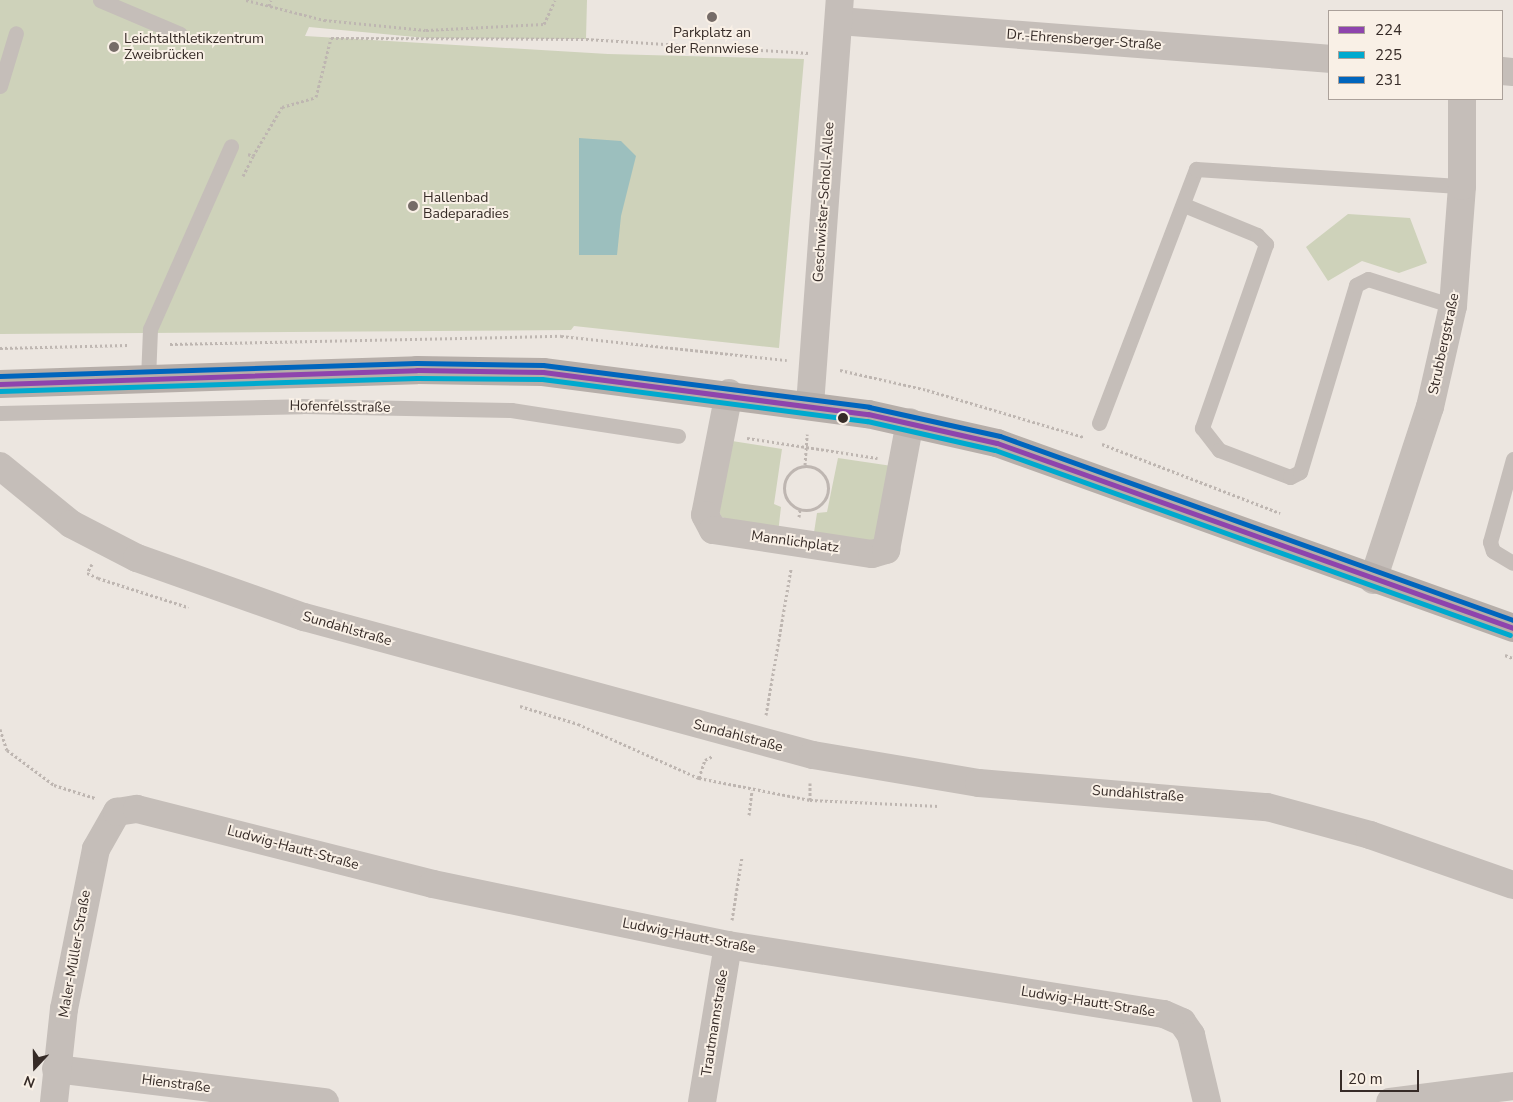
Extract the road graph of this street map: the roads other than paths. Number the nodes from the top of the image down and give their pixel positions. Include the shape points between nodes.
1 (100, 0) edge
2 (840, 10) edge
3 (16, 33) dead end
4 (180, 34) dead end
5 (1328, 59) edge
6 (0, 86) edge
7 (1462, 100) edge
8 (231, 146) road end
9 (1462, 186) junction
10 (1184, 205) junction
11 (1454, 306) junction
12 (148, 379) junction
13 (0, 384) edge
14 (729, 394) junction
15 (810, 405) junction
16 (0, 413) edge
17 (1099, 423) dead end
18 (908, 434) junction
19 (678, 436) dead end
20 (1513, 459) edge
21 (0, 466) edge
22 (1513, 563) edge
23 (1373, 580) junction
24 (1513, 628) edge
25 (117, 812) joint
26 (1513, 885) edge
27 (729, 937) junction
28 (56, 1069) junction
29 (1513, 1086) edge
30 (54, 1102) edge
31 (325, 1102) edge
32 (702, 1102) edge
33 (1207, 1102) edge
34 (1390, 1102) edge

1 - 4 lane
2 - 5 street, Dr.-Ehrensberger-Straße
2 - 15 street, Geschwister-Scholl-Allee
3 - 6 lane
7 - 9 street, Strubbergstraße
8 - 12 lane via 150,329
9 - 10 lane via 1196,169
9 - 11 street, Strubbergstraße
10 - 11 lane via 1257,235 1266,244 1202,428 1219,450 1290,477 1300,472 1356,285 1368,279
10 - 17 lane
11 - 23 street, Strubbergstraße via 1430,407
12 - 13 main road
12 - 14 main road via 484,370 596,376
14 - 15 main road
14 - 18 street, Mannlichplatz via 705,520 713,530 872,554 886,550
15 - 18 main road
16 - 19 lane, Hofenfelsstraße via 302,406 510,410
18 - 23 main road via 997,444
20 - 22 lane via 1490,542 1493,551
21 - 26 street, Sundahlstraße via 71,524 136,558 304,617 762,742 901,773 978,783 1267,807 1370,835
23 - 24 main road
25 - 27 street, Ludwig-Hautt-Straße via 137,810 174,818 433,884
25 - 28 street, Maler-Müller-Straße via 96,848 81,908
27 - 32 street, Trautmannstraße
27 - 33 street, Ludwig-Hautt-Straße via 1164,1014 1182,1022 1191,1036
28 - 30 street, Maler-Müller-Straße
28 - 31 street, Hienstraße
29 - 34 street

